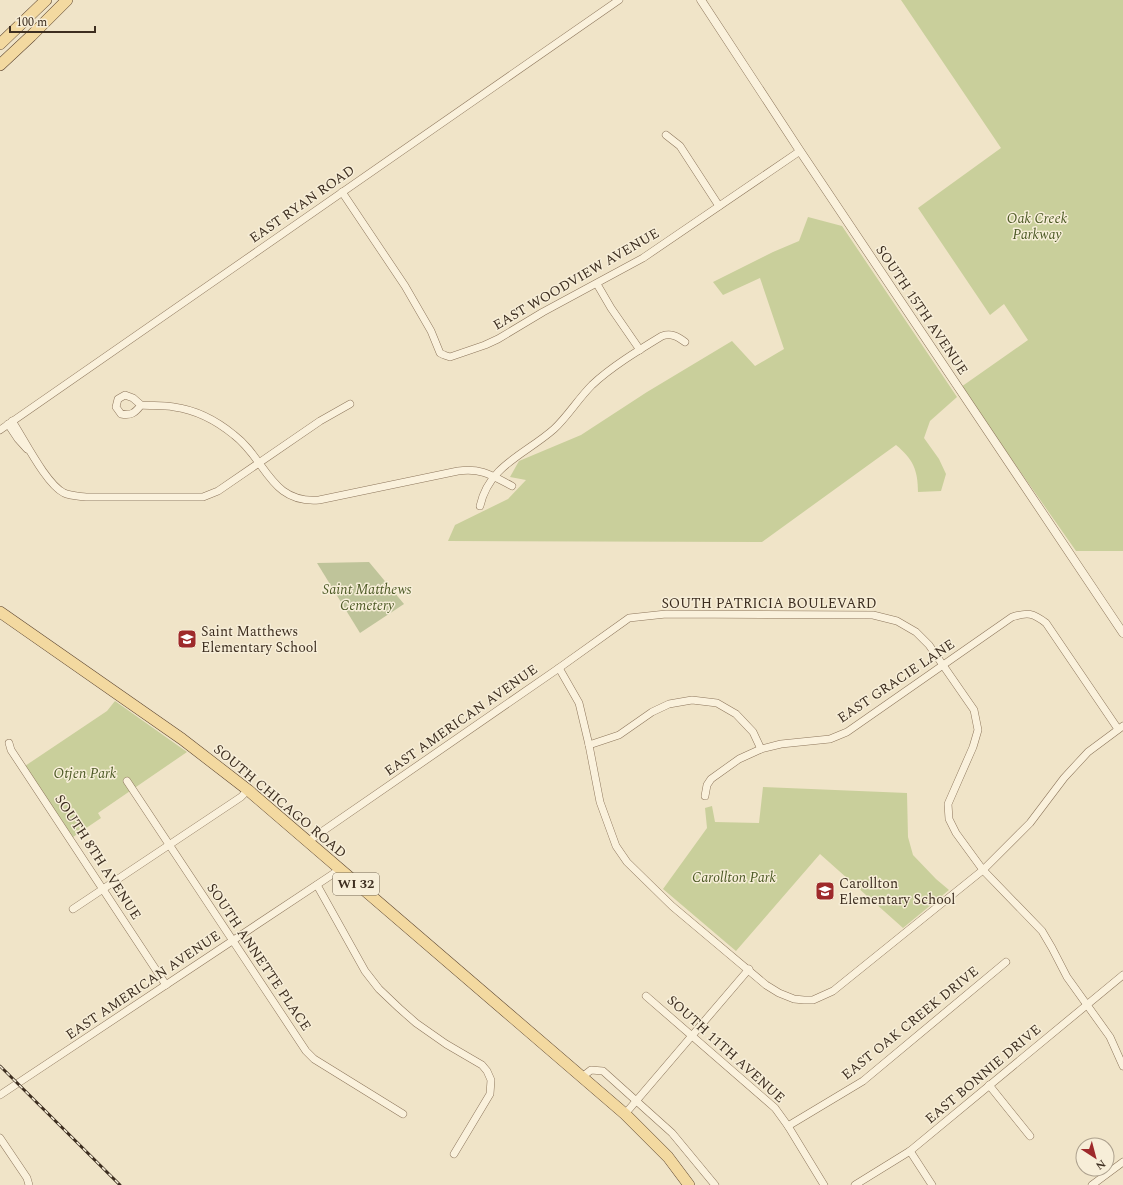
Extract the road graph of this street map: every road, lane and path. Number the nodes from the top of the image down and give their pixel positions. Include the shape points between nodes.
1 (46, 0) edge
2 (67, 0) edge
3 (619, 0) edge
4 (701, 0) edge
5 (0, 44) edge
6 (0, 65) edge
7 (666, 135) dead end
8 (800, 151) junction
9 (342, 192) junction
10 (719, 206) junction
11 (597, 284) junction
12 (685, 342) dead end
13 (640, 350) junction
14 (350, 404) dead end
15 (141, 405) dead end
16 (10, 423) junction
17 (0, 430) edge
18 (259, 463) junction
19 (494, 477) junction
20 (512, 486) dead end
21 (480, 506) dead end
22 (0, 612) edge
23 (629, 618) joint
24 (1123, 634) edge
25 (943, 664) junction
26 (559, 668) junction
27 (1120, 727) edge
28 (9, 743) dead end
29 (589, 745) junction
30 (761, 749) junction
31 (127, 781) dead end
32 (248, 790) junction
33 (705, 796) dead end
34 (308, 842) junction
35 (168, 844) junction
36 (339, 870) junction
37 (984, 870) junction
38 (317, 885) junction
39 (104, 889) junction
40 (73, 909) dead end
41 (233, 941) junction
42 (1006, 962) dead end
43 (749, 969) junction
44 (1123, 975) edge
45 (166, 985) junction
46 (646, 996) dead end
47 (1086, 1004) junction
48 (692, 1036) junction
49 (1123, 1066) edge
50 (582, 1077) junction
51 (989, 1085) junction
52 (0, 1095) edge
53 (636, 1101) junction
54 (403, 1114) dead end
55 (625, 1114) junction
56 (788, 1126) junction
57 (1030, 1136) dead end
58 (0, 1138) edge
59 (910, 1151) junction
60 (454, 1154) dead end
61 (1123, 1162) edge
62 (30, 1185) edge
63 (689, 1185) edge
64 (715, 1185) edge
65 (824, 1185) edge
66 (855, 1185) edge
67 (932, 1185) edge
68 (1092, 1185) edge

1 - 5 main road
2 - 6 main road
3 - 9 street, EAST RYAN ROAD
4 - 8 street, SOUTH 15TH AVENUE
7 - 10 street via 680,146
8 - 10 street, EAST WOODVIEW AVENUE
8 - 24 street, SOUTH 15TH AVENUE
9 - 11 street, EAST WOODVIEW AVENUE via 405,286 431,331 439,351 444,355 450,357 485,345
9 - 16 street, EAST RYAN ROAD
10 - 11 street, EAST WOODVIEW AVENUE via 643,258
11 - 13 street
12 - 13 street via 672,335 666,335
13 - 19 street via 600,378 557,425 505,465
14 - 18 street via 324,418
15 - 18 street via 176,407 209,418 236,436
16 - 17 street, EAST RYAN ROAD
16 - 18 street via 23,445 53,483 64,492 75,496 203,497 218,491
18 - 19 street via 281,490 297,498 309,500 458,471 476,470
19 - 20 street
19 - 21 street via 485,490
22 - 32 main road, SOUTH CHICAGO ROAD / WI 32 via 182,740
23 - 25 street, SOUTH PATRICIA BOULEVARD via 666,614 873,615 897,621 916,632
23 - 26 street, EAST AMERICAN AVENUE
25 - 27 street, EAST GRACIE LANE via 1012,617 1025,613 1037,616 1046,623
25 - 30 street, EAST GRACIE LANE via 846,732 830,739 781,744
25 - 37 street, SOUTH PATRICIA BOULEVARD via 974,710 978,730 948,804 949,819 956,833
26 - 29 street via 579,703
26 - 34 street, EAST AMERICAN AVENUE
27 - 37 street via 1088,752 1064,778 1030,823
28 - 39 street, SOUTH 8TH AVENUE via 11,750
29 - 30 street via 619,735 652,712 669,704 692,700 718,703 736,714 753,732
29 - 43 street via 600,802 616,846 626,862 672,906
30 - 33 street, EAST GRACIE LANE via 739,759 711,778
31 - 35 street, SOUTH ANNETTE PLACE
32 - 34 main road, SOUTH CHICAGO ROAD / WI 32
32 - 35 street
34 - 36 main road, SOUTH CHICAGO ROAD / WI 32
35 - 39 street
35 - 41 street, SOUTH ANNETTE PLACE
36 - 38 street, EAST AMERICAN AVENUE
36 - 50 main road, SOUTH CHICAGO ROAD / WI 32
37 - 43 street via 843,984 824,996 813,1000 787,997 766,985
37 - 47 street, SOUTH PATRICIA BOULEVARD via 1042,931 1067,977
38 - 41 street, EAST AMERICAN AVENUE
38 - 60 street via 365,971 386,996 416,1023 482,1065 487,1071 491,1080 490,1094
39 - 40 street
39 - 45 street, SOUTH 8TH AVENUE
41 - 45 street, EAST AMERICAN AVENUE
41 - 54 street, SOUTH ANNETTE PLACE via 306,1051 314,1059
42 - 56 street, EAST OAK CREEK DRIVE via 863,1081
43 - 48 street
44 - 47 street, EAST BONNIE DRIVE
45 - 52 street, EAST AMERICAN AVENUE
46 - 48 street, SOUTH 11TH AVENUE
47 - 49 street, SOUTH PATRICIA BOULEVARD via 1110,1037
47 - 51 street, EAST BONNIE DRIVE
48 - 53 street
48 - 56 street, SOUTH 11TH AVENUE via 775,1108
50 - 53 street via 591,1070 603,1071
50 - 55 main road, SOUTH CHICAGO ROAD / WI 32
51 - 57 street
51 - 59 street, EAST BONNIE DRIVE
53 - 55 street
53 - 64 street via 672,1133
55 - 63 main road, SOUTH CHICAGO ROAD / WI 32 via 668,1158
56 - 65 street, SOUTH 11TH AVENUE
58 - 62 street
59 - 66 street, EAST BONNIE DRIVE
59 - 67 street
61 - 68 street

